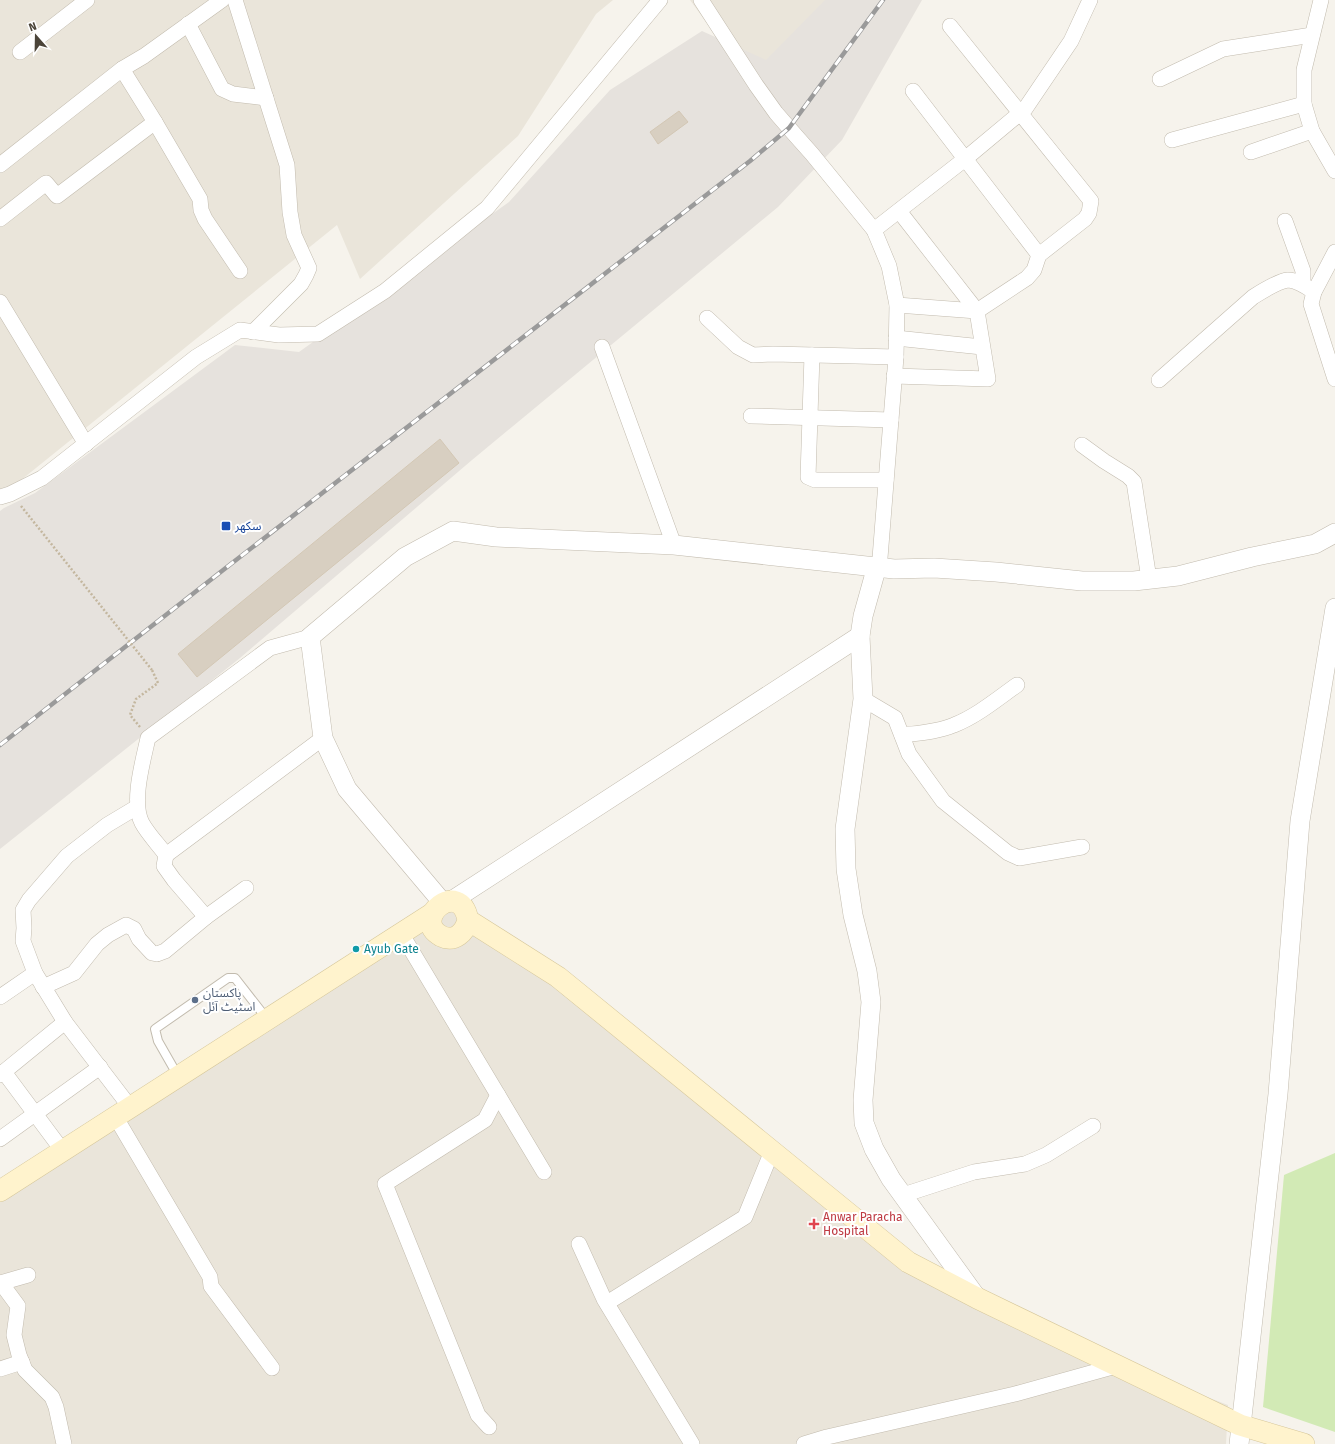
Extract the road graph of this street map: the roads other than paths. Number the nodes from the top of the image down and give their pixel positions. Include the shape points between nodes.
1 (86, 0) edge
2 (222, 0) edge
3 (235, 0) edge
4 (660, 0) edge
5 (701, 0) edge
6 (1090, 0) edge
7 (1321, 0) edge
8 (188, 24) junction
9 (950, 26) dead end
10 (1312, 35) junction
11 (20, 52) dead end
12 (122, 69) junction
13 (1160, 79) dead end
14 (913, 91) dead end
15 (266, 98) junction
16 (1304, 104) junction
17 (1020, 113) junction
18 (155, 122) junction
19 (1312, 131) junction
20 (1172, 140) dead end
21 (1251, 152) dead end
22 (965, 159) junction
23 (0, 165) edge
24 (1335, 171) edge
25 (899, 211) junction
26 (0, 219) edge
27 (1285, 221) dead end
28 (874, 230) junction
29 (1335, 252) edge
30 (1040, 255) junction
31 (240, 271) dead end
32 (1308, 288) junction
33 (0, 302) edge
34 (897, 305) junction
35 (976, 311) junction
36 (707, 318) dead end
37 (253, 332) junction
38 (896, 338) junction
39 (602, 347) dead end
40 (982, 347) junction
41 (812, 355) junction
42 (896, 357) junction
43 (894, 376) junction
44 (1335, 379) edge
45 (1160, 380) dead end
46 (751, 416) dead end
47 (810, 418) junction
48 (891, 420) junction
49 (86, 444) junction
50 (1082, 445) dead end
51 (886, 480) junction
52 (0, 497) edge
53 (1335, 533) edge
54 (674, 545) junction
55 (877, 566) junction
56 (1149, 579) junction
57 (1335, 608) edge
58 (860, 636) junction
59 (310, 637) junction
60 (1017, 685) dead end
61 (862, 699) junction
62 (902, 735) junction
63 (323, 738) junction
64 (137, 807) junction
65 (1082, 847) dead end
66 (166, 855) junction
67 (246, 888) dead end
68 (442, 906) junction
69 (206, 917) junction
70 (468, 920) junction
71 (401, 933) junction
72 (35, 973) junction
73 (43, 987) junction
74 (0, 997) edge
75 (267, 1019) junction
76 (65, 1022) junction
77 (100, 1067) junction
78 (2, 1073) edge
79 (178, 1076) junction
80 (498, 1095) junction
81 (123, 1112) junction
82 (36, 1114) junction
83 (1093, 1126) dead end
84 (0, 1139) edge
85 (62, 1150) junction
86 (772, 1151) junction
87 (544, 1172) dead end
88 (0, 1191) edge
89 (903, 1196) junction
90 (579, 1244) dead end
91 (28, 1275) dead end
92 (0, 1283) edge
93 (977, 1298) junction
94 (607, 1303) junction
95 (22, 1362) junction
96 (1116, 1366) junction
97 (272, 1368) dead end
98 (0, 1369) edge
99 (489, 1428) dead end
100 (1240, 1435) edge
101 (64, 1444) edge
102 (692, 1444) edge
103 (804, 1444) edge
104 (1304, 1444) edge

1 - 11 street
2 - 8 street
3 - 15 street
4 - 37 street via 486,208 385,291 318,334 279,335
5 - 28 street via 768,102
6 - 17 street via 1071,41
7 - 10 street
8 - 12 street
8 - 15 street via 222,89 233,94
9 - 17 street
10 - 13 street via 1223,49
10 - 16 street via 1304,70
12 - 18 street
12 - 23 street
14 - 22 street
15 - 37 street via 287,165 294,235 309,268 301,284
16 - 19 street
16 - 20 street
17 - 22 street
17 - 30 street via 1091,201 1085,219
18 - 26 street via 57,196 46,183
18 - 31 street via 200,199 205,219
19 - 21 street
19 - 24 street
22 - 25 street
22 - 30 street
25 - 28 street
25 - 35 street
27 - 32 street
28 - 34 street via 889,266
29 - 32 street
30 - 35 street via 1034,270 1027,278
32 - 44 street
32 - 45 street via 1288,280 1266,288
33 - 49 street
34 - 35 street
34 - 38 street
35 - 40 street
36 - 41 street via 738,347 753,355
37 - 49 street via 240,330 196,357
38 - 40 street
38 - 42 street
39 - 54 street
40 - 43 street via 988,379
41 - 42 street
41 - 47 street
42 - 43 street
43 - 48 street
46 - 47 street
47 - 48 street
47 - 51 street via 808,477 815,480
48 - 51 street
49 - 52 street via 42,478
50 - 56 street via 1134,482
51 - 55 street via 880,558
53 - 56 street via 1315,544 1178,576
54 - 55 street
54 - 59 street via 496,537 453,531 405,557
55 - 56 street via 894,569 934,568 996,572 1082,581
55 - 58 street via 864,610
57 - 100 street via 1300,820 1278,1094
58 - 61 street
58 - 68 street
59 - 63 street
59 - 64 street via 270,648 148,738
60 - 62 street via 953,726
61 - 62 street via 895,718
61 - 89 street via 845,829 846,868 853,915 867,971 871,1002 862,1100 864,1123 874,1149
62 - 65 street via 910,754 943,801 1008,853 1019,858
63 - 66 street
63 - 68 street via 347,789
64 - 66 street via 142,823
64 - 72 street via 107,825 67,856 29,900 23,910 23,941
66 - 69 street via 164,866
67 - 69 street
68 - 70 main road via 457,903 467,913
68 - 70 main road via 432,920 433,927 442,937 456,937 462,933
68 - 71 main road
69 - 73 street via 165,951 157,954 152,953 134,929 126,925 97,944 74,973
70 - 86 main road via 558,977
71 - 75 main road
71 - 80 street
72 - 73 street
72 - 74 street
73 - 76 street
75 - 79 main road
75 - 79 lane via 235,978 228,978 154,1029
76 - 77 street
76 - 78 street
77 - 81 street
77 - 82 street
78 - 82 street
79 - 81 main road
80 - 87 street
80 - 99 street via 486,1120 385,1184 478,1415
81 - 85 main road
81 - 97 street via 210,1277 211,1286
82 - 84 street
82 - 85 street
83 - 89 street via 1046,1155 1025,1164 974,1172
85 - 88 main road
86 - 93 main road via 908,1262
86 - 94 street via 745,1216
89 - 93 street
90 - 94 street
91 - 92 street
92 - 95 street via 18,1306 14,1335
93 - 96 main road
94 - 102 street
95 - 98 street
95 - 101 street via 26,1370 52,1397
96 - 100 main road
96 - 103 street via 1015,1394
100 - 104 main road

